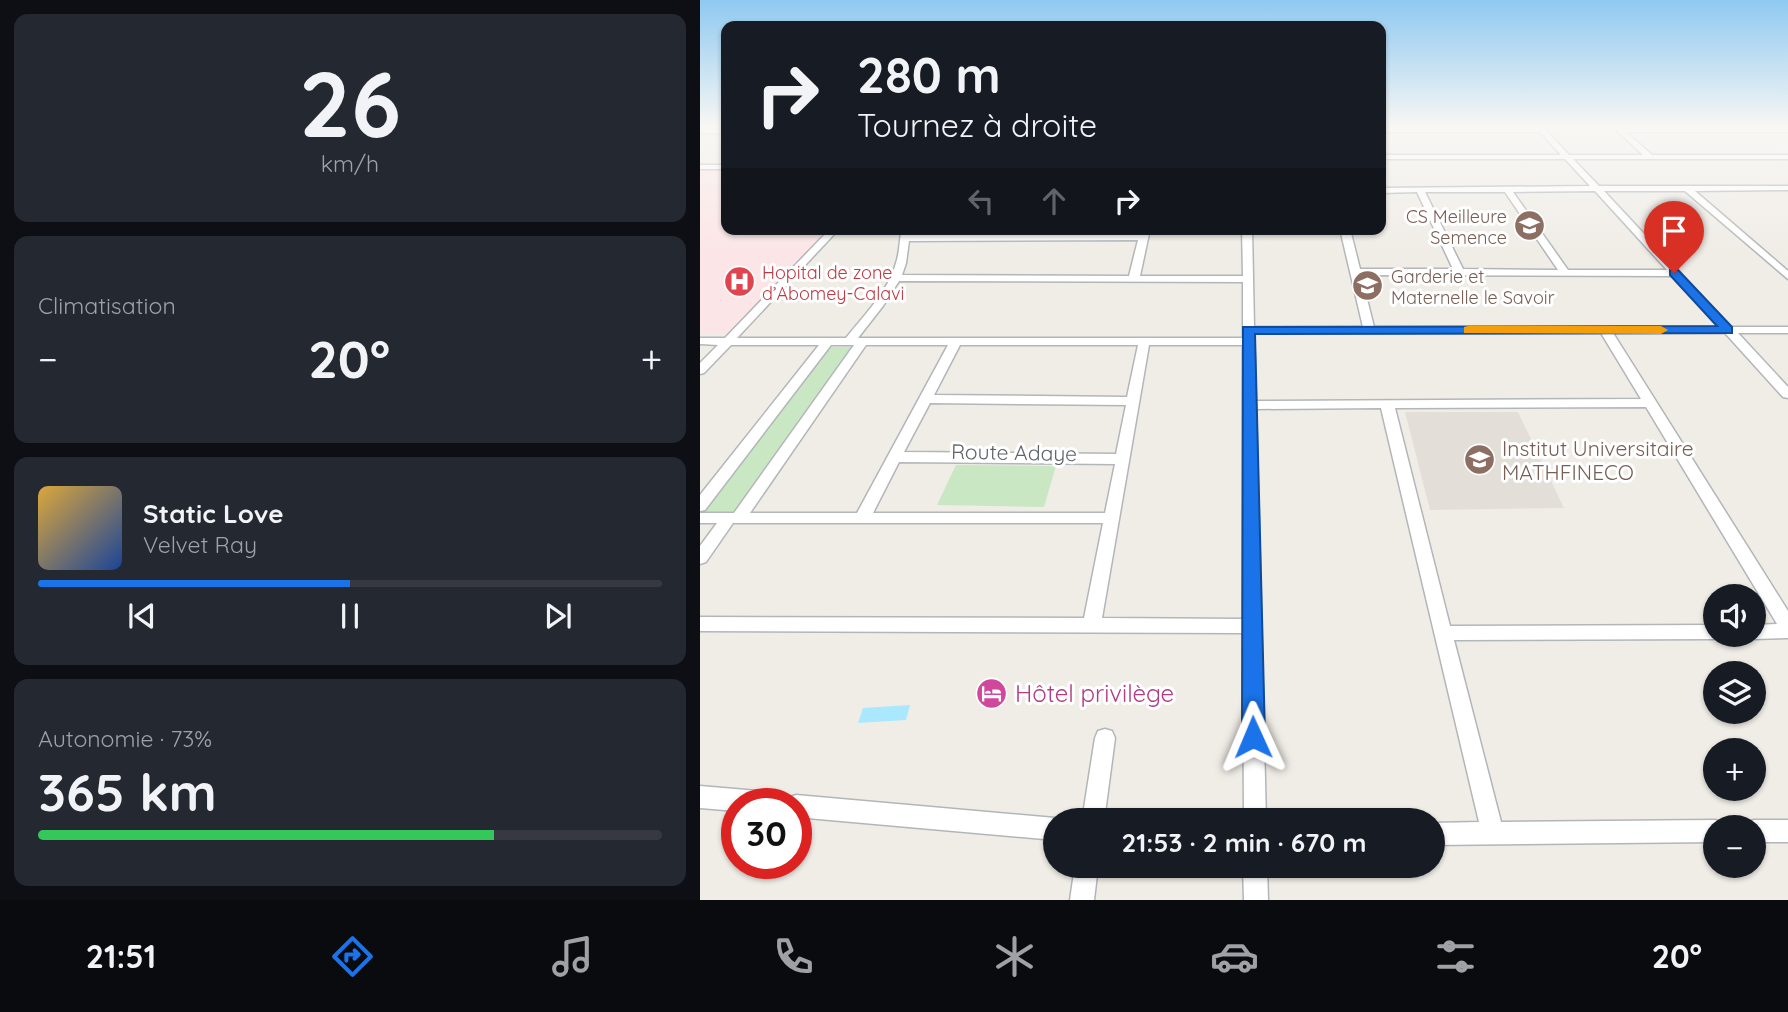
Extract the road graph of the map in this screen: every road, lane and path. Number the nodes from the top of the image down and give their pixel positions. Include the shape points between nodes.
1 (1578, 169) edge
2 (1596, 188) junction
3 (1687, 188) junction
4 (1770, 188) junction
5 (1788, 188) edge
6 (1507, 189) junction
7 (1386, 190) edge
8 (1420, 190) junction
9 (1788, 201) edge
10 (829, 235) edge
11 (905, 235) edge
12 (1144, 235) edge
13 (1247, 235) edge
14 (1347, 235) edge
15 (1459, 271) junction
16 (1356, 272) junction
17 (1565, 272) junction
18 (1785, 272) edge
19 (1674, 273) junction
20 (897, 278) junction
21 (1134, 278) junction
22 (1247, 279) junction
23 (1369, 330) junction
24 (1605, 330) junction
25 (1727, 330) junction
26 (1788, 330) edge
27 (1248, 336) junction
28 (700, 341) edge
29 (727, 341) junction
30 (828, 341) junction
31 (856, 341) junction
32 (956, 341) junction
33 (1144, 341) junction
34 (700, 370) edge
35 (1788, 394) edge
36 (926, 400) junction
37 (1133, 401) junction
38 (1652, 403) junction
39 (1387, 404) junction
40 (1249, 405) junction
41 (900, 454) junction
42 (1123, 456) junction
43 (700, 506) edge
44 (863, 516) junction
45 (700, 518) edge
46 (734, 518) junction
47 (1112, 518) junction
48 (700, 558) edge
49 (700, 624) edge
50 (1092, 625) junction
51 (1252, 626) junction
52 (1788, 626) edge
53 (1703, 632) edge
54 (1766, 632) edge
55 (1788, 632) edge
56 (1444, 633) junction
57 (1105, 738) dead end
58 (700, 797) edge
59 (721, 799) edge
60 (812, 807) edge
61 (1095, 808) edge
62 (1255, 808) edge
63 (1043, 829) edge
64 (1703, 831) edge
65 (1766, 831) edge
66 (1788, 831) edge
67 (1492, 832) junction
68 (1445, 834) edge
69 (1085, 878) edge
70 (1255, 878) edge
71 (1082, 900) edge
72 (1256, 900) edge

1 - 2 street
2 - 3 street
2 - 6 street
2 - 19 street
3 - 4 street
3 - 18 street
4 - 5 street
4 - 9 street
6 - 8 street
6 - 17 street
7 - 8 street
8 - 15 street
10 - 29 street
11 - 20 street
12 - 21 street
13 - 22 street
14 - 16 street
15 - 16 street
15 - 17 street
16 - 23 street
17 - 19 street
19 - 25 street
20 - 21 street
20 - 31 street
21 - 22 street
22 - 27 street
23 - 24 street
23 - 27 street
24 - 25 street
24 - 38 street
25 - 26 street
25 - 35 street
27 - 33 street
27 - 40 street
28 - 29 street
29 - 30 street
29 - 34 street
30 - 31 street
30 - 43 street
31 - 32 street
31 - 46 street
32 - 33 street
32 - 36 street
33 - 37 street
36 - 37 street
36 - 41 street
37 - 42 street
38 - 39 street
38 - 52 street
39 - 40 street
39 - 56 street
40 - 51 street
41 - 42 street
41 - 44 street
42 - 47 street
44 - 46 street
44 - 47 street
45 - 46 street
46 - 48 street
47 - 50 street
49 - 50 street
50 - 51 street
51 - 62 street
53 - 56 street
54 - 55 street
56 - 67 street
57 - 61 street
58 - 59 street
60 - 63 street
64 - 67 street
65 - 66 street
67 - 68 street
69 - 71 street
70 - 72 street

